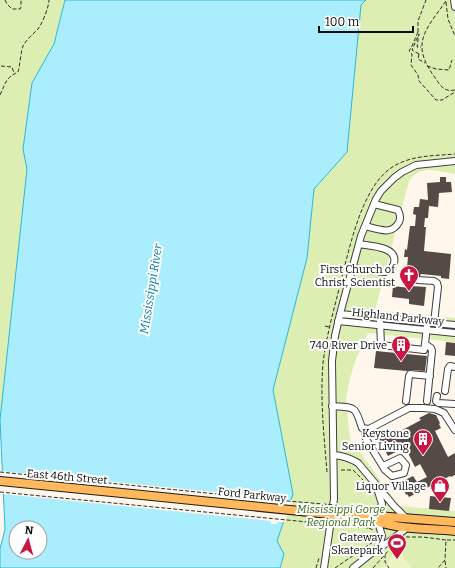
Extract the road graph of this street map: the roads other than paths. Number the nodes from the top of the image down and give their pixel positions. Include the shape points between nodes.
1 (454, 0) edge
2 (455, 7) edge
3 (455, 161) edge
4 (374, 204) junction
5 (365, 226) junction
6 (359, 244) junction
7 (352, 268) junction
8 (418, 280) dead end
9 (340, 314) junction
10 (380, 318) junction
11 (338, 321) junction
12 (430, 323) junction
13 (381, 325) junction
14 (455, 325) edge
15 (426, 330) junction
16 (455, 333) edge
17 (425, 344) junction
18 (455, 367) edge
19 (430, 376) junction
20 (445, 390) dead end
21 (437, 396) dead end
22 (406, 401) dead end
23 (427, 401) dead end
24 (455, 404) edge
25 (332, 406) junction
26 (365, 429) junction
27 (455, 430) edge
28 (334, 455) junction
29 (383, 466) dead end
30 (0, 481) edge
31 (377, 486) junction
32 (132, 494) joint
33 (377, 516) junction
34 (406, 518) junction
35 (455, 522) edge
36 (408, 527) junction
37 (455, 531) edge
38 (378, 548) junction
39 (324, 568) edge
40 (354, 568) edge

1 - 2 street
3 - 4 street via 425,163 407,169 387,184
4 - 5 street
4 - 5 street via 398,210 398,223 395,228 388,231
5 - 6 street
6 - 7 street
6 - 7 street via 390,251 394,265 385,272
7 - 9 street
8 - 12 street via 437,283
9 - 10 street, Highland Parkway
9 - 11 street
10 - 12 street, Highland Parkway
10 - 13 street
11 - 13 street, Highland Parkway
11 - 25 street via 332,361
12 - 14 street, Highland Parkway
12 - 15 street
13 - 15 street, Highland Parkway
13 - 17 street via 381,345 424,350
15 - 16 street, Highland Parkway
15 - 17 street
17 - 19 street via 432,350
18 - 20 street via 450,366 448,369
19 - 22 street via 410,374
19 - 23 street
21 - 24 street via 438,403
25 - 26 street via 355,409 362,428
25 - 28 street
26 - 27 street via 409,408 423,408 444,413
26 - 29 street via 366,438
28 - 31 street via 348,457 358,463
28 - 39 street via 334,499
30 - 32 main road, East 46th Street
31 - 33 street via 382,504
31 - 34 street
32 - 33 main road, Ford Parkway, bridge via 369,518
33 - 34 main road, Ford Parkway
33 - 36 main road, Ford Parkway
33 - 38 street via 381,540
34 - 35 main road, Ford Parkway
36 - 37 main road, Ford Parkway
36 - 38 street
38 - 40 street

